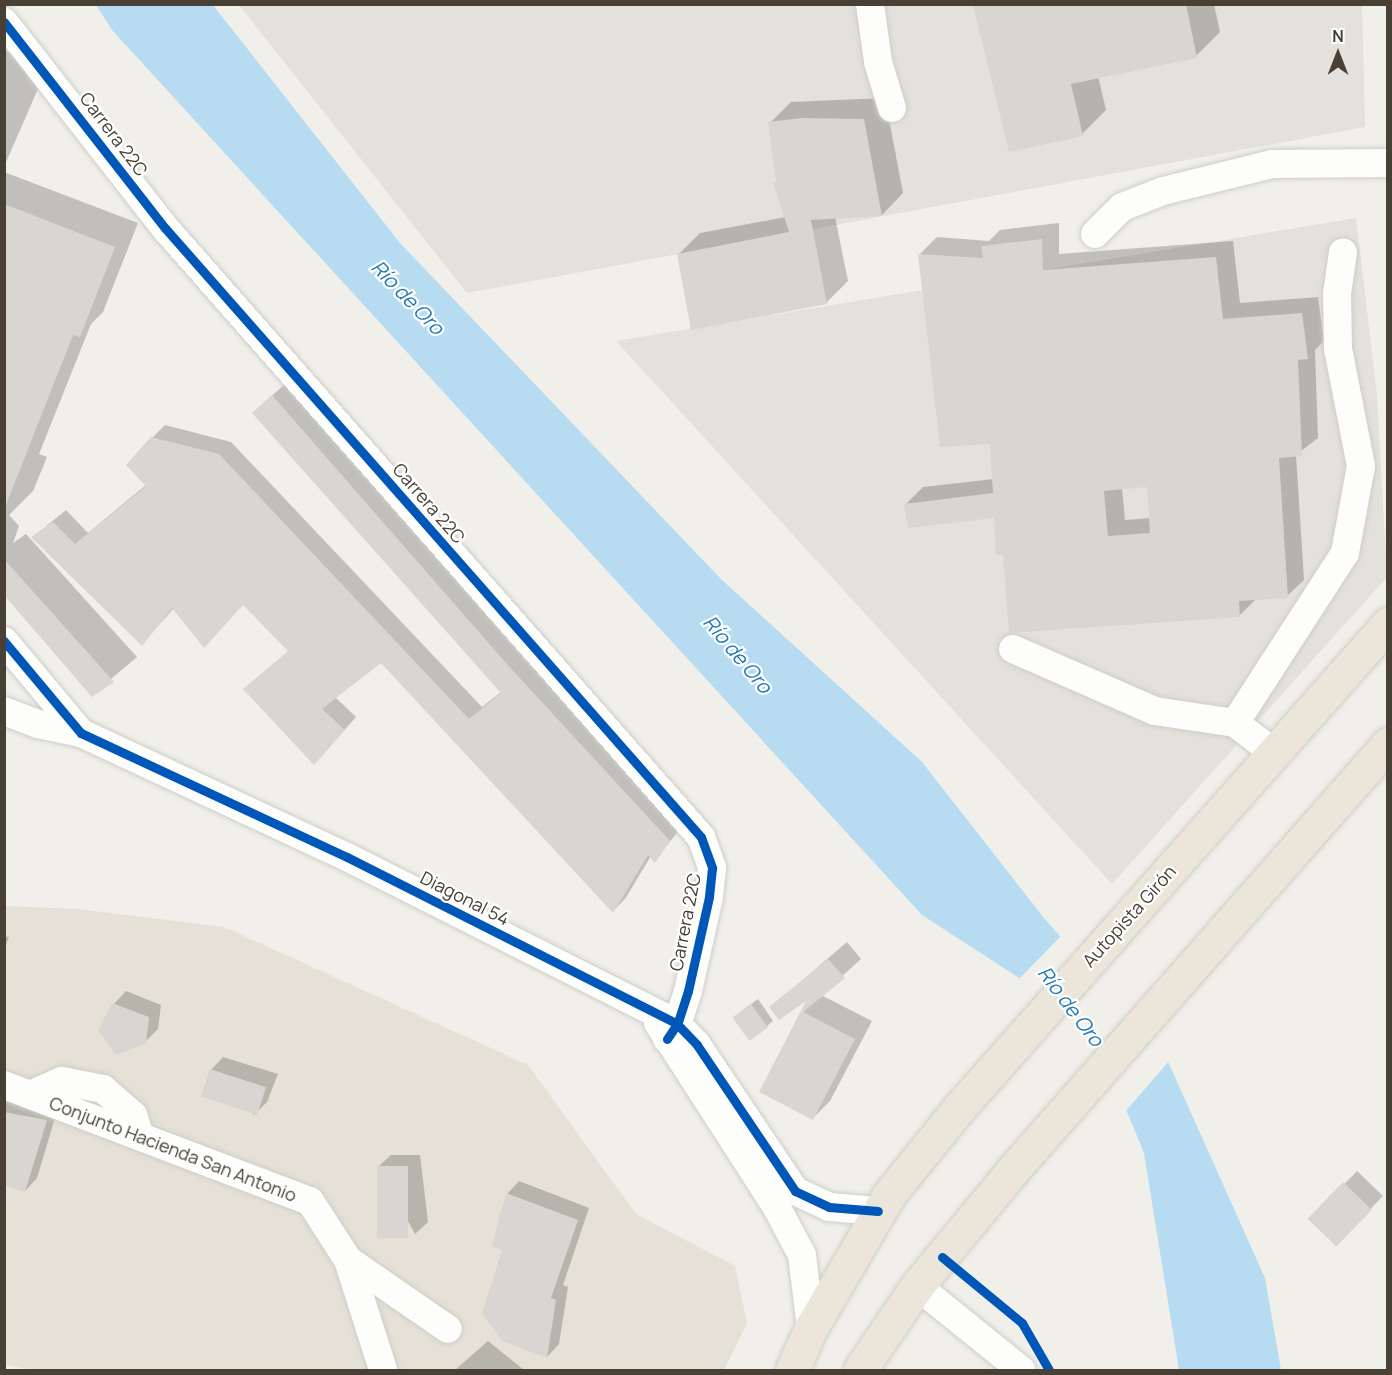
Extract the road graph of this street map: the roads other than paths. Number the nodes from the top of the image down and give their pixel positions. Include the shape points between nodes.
1 (870, 4) edge
2 (4, 22) edge
3 (892, 108) dead end
4 (1388, 163) edge
5 (1095, 234) dead end
6 (1343, 252) dead end
7 (1388, 624) edge
8 (4, 640) edge
9 (1013, 649) dead end
10 (4, 711) edge
11 (1235, 723) junction
12 (81, 733) junction
13 (1386, 750) edge
14 (1273, 752) junction
15 (672, 1032) junction
16 (17, 1090) edge
17 (878, 1211) junction
18 (348, 1260) junction
19 (918, 1286) junction
20 (811, 1328) junction
21 (448, 1329) dead end
22 (383, 1371) edge
23 (792, 1371) edge
24 (860, 1371) edge
25 (1021, 1371) edge

1 - 3 street via 878,62
2 - 15 street, Carrera 22C via 165,228 701,837 712,868 710,897
4 - 5 street via 1272,164 1174,188 1122,207
6 - 11 street via 1337,294 1338,349 1360,466 1345,553
7 - 14 highway, Autopista Girón
8 - 12 street, Diagonal 54
9 - 11 street via 1155,711
10 - 12 street via 38,724
11 - 14 street
12 - 15 street, Diagonal 54 via 348,857 650,1009
13 - 19 highway via 1012,1171
14 - 17 highway, Autopista Girón via 959,1108
15 - 17 street, Diagonal 54 via 697,1046 795,1191 829,1207
15 - 20 street, Diagonal 54 via 802,1255
16 - 18 street, Conjunto Hacienda San Antonio via 310,1201
17 - 20 highway, Autopista Girón
18 - 21 street, Conjunto Hacienda San Antonio
18 - 22 street, Conjunto Hacienda San Antonio
19 - 24 highway
19 - 25 street
20 - 23 highway, Autopista Girón

